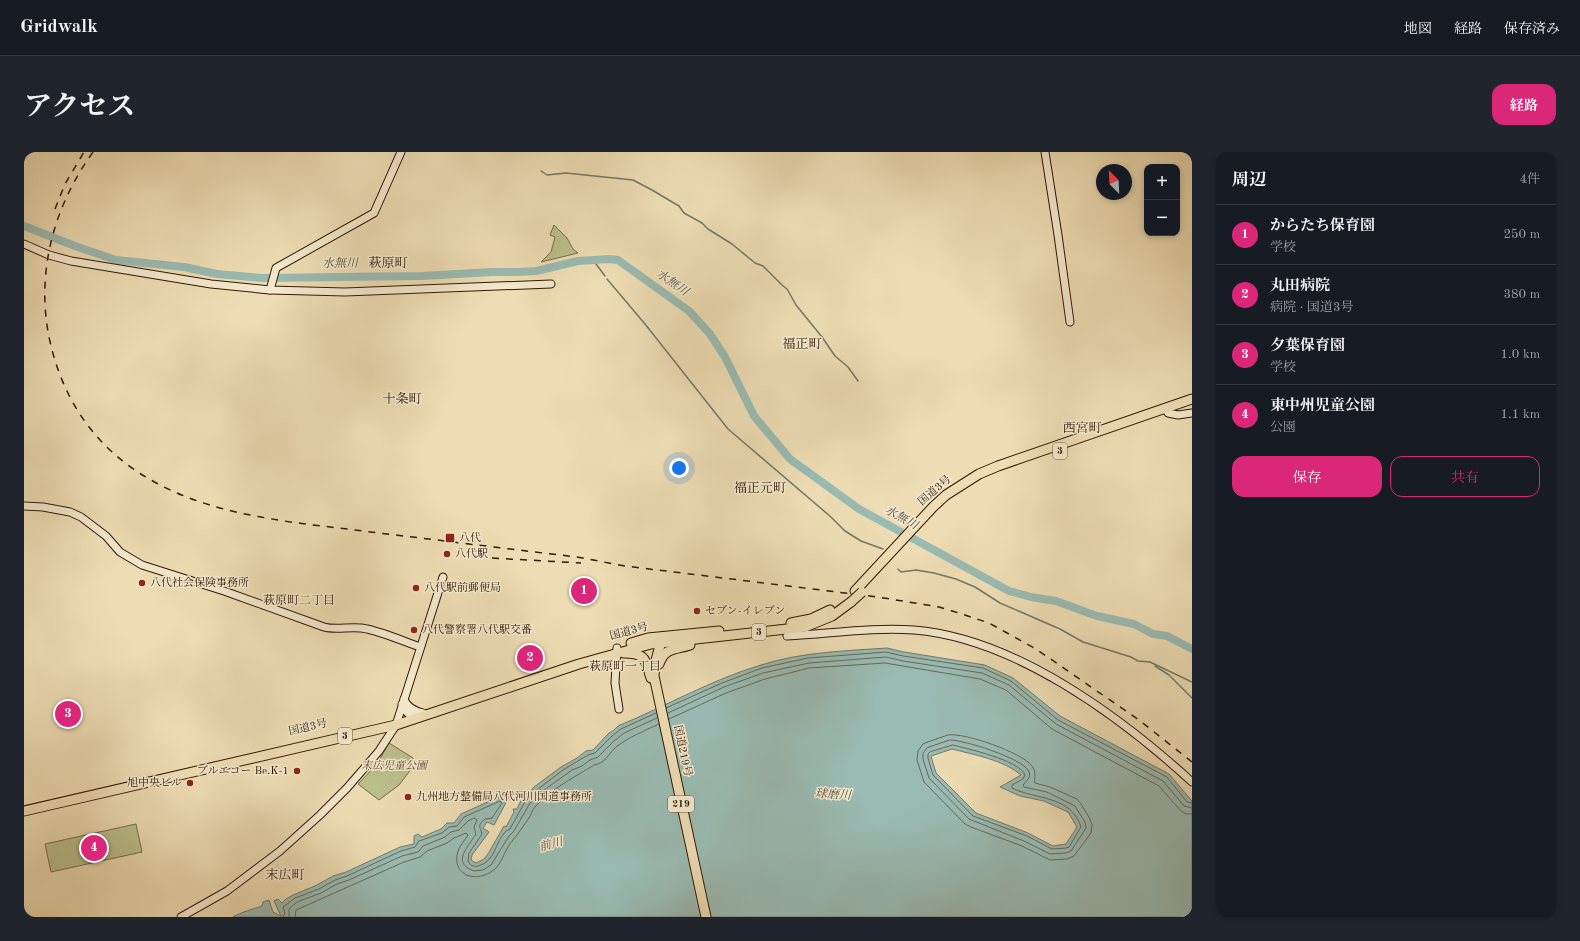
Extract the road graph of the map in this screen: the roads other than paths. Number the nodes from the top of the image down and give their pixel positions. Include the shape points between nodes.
1 (401, 152) edge
2 (1045, 152) edge
3 (24, 244) edge
4 (551, 284) dead end
5 (270, 287) junction
6 (1070, 322) dead end
7 (1192, 399) edge
8 (1192, 405) edge
9 (1185, 410) edge
10 (24, 506) edge
11 (443, 577) dead end
12 (848, 602) junction
13 (787, 636) dead end
14 (712, 638) junction
15 (661, 640) junction
16 (420, 647) junction
17 (617, 650) junction
18 (654, 676) junction
19 (656, 689) junction
20 (403, 702) junction
21 (619, 709) dead end
22 (418, 715) junction
23 (396, 722) junction
24 (1192, 782) edge
25 (24, 807) edge
26 (24, 811) edge
27 (181, 917) edge
28 (706, 917) edge

1 - 5 street via 374,213 276,268
2 - 6 street
3 - 5 street via 49,256 71,261 211,284
4 - 5 street via 345,292
7 - 9 highway, 国道3号 / 3
8 - 9 highway, 国道3号 / 3
9 - 12 highway, 国道3号 / 3 via 1167,411 979,474 946,495
10 - 16 street via 70,512 81,517 106,536 120,552 152,569 224,591 324,627 367,629
11 - 16 street
12 - 14 highway, 国道3号 / 3 via 832,616 805,627
12 - 15 highway, 国道3号 / 3 via 797,622
13 - 24 street via 871,629 915,630 938,633 999,651 1065,685 1100,708 1127,727
14 - 15 highway, 国道3号 / 3
14 - 18 highway via 669,650 661,659
15 - 17 highway, 国道3号 / 3 via 648,638
15 - 18 highway, 国道219号 / 219
16 - 20 street
17 - 19 highway via 644,658
17 - 21 street via 614,683
17 - 22 highway, 国道3号 / 3
18 - 19 highway, 国道219号 / 219
19 - 28 highway, 国道219号 / 219
20 - 22 street
20 - 22 street via 406,712
20 - 23 street
22 - 23 highway, 国道3号 / 3
23 - 25 highway, 国道3号 / 3
23 - 26 highway, 国道3号 / 3
23 - 27 street via 380,751 367,766 293,840 228,891

